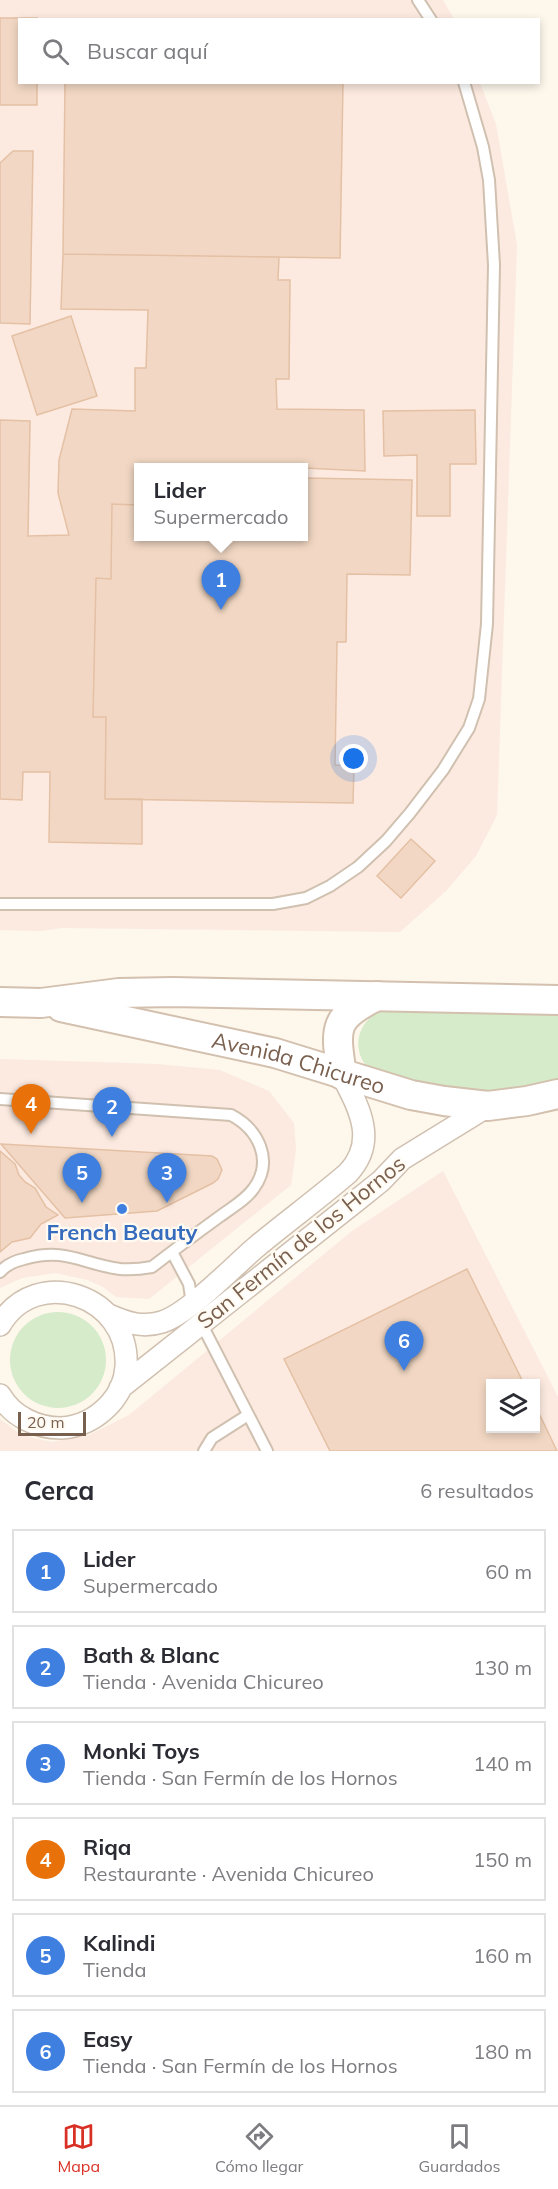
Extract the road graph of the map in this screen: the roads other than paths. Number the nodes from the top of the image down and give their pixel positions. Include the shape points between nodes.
1 (418, 0) edge
2 (430, 18) edge
3 (465, 84) edge
4 (0, 904) edge
5 (377, 996) junction
6 (558, 1000) edge
7 (0, 1002) edge
8 (41, 1003) junction
9 (342, 1075) junction
10 (558, 1094) edge
11 (0, 1100) edge
12 (488, 1106) junction
13 (172, 1252) junction
14 (0, 1272) edge
15 (191, 1303) junction
16 (109, 1315) junction
17 (201, 1323) junction
18 (0, 1325) edge
19 (120, 1388) junction
20 (1, 1397) edge
21 (248, 1415) junction
22 (204, 1451) edge
23 (267, 1451) edge

1 - 2 lane
3 - 4 lane via 489,180 494,265 487,624 479,699 469,728 443,770 386,841 358,867 306,898 273,904
5 - 6 main road, Avenida Chicureo
5 - 8 main road, Avenida Chicureo via 130,993
5 - 9 main road via 355,1007 342,1022 338,1037
7 - 8 main road, Avenida Chicureo
8 - 9 main road, Avenida Chicureo via 275,1053
9 - 12 main road, Avenida Chicureo via 411,1095
9 - 15 street, San Fermín de los Hornos via 357,1102 365,1132 356,1166
10 - 12 main road, Avenida Chicureo
11 - 13 lane via 231,1115 250,1128 263,1159 254,1188
12 - 17 street, San Fermín de los Hornos via 402,1159 381,1181
13 - 14 lane via 152,1267 135,1270 51,1254 20,1260
13 - 15 lane via 189,1284
15 - 16 street, San Fermín de los Hornos via 152,1325 137,1325
15 - 17 lane
16 - 18 street via 88,1299 62,1292 48,1293 23,1302
16 - 19 street via 124,1342 125,1373
17 - 19 street, San Fermín de los Hornos
17 - 21 lane
19 - 20 street, San Fermín de los Hornos via 114,1400 93,1418 67,1428 52,1428 24,1419
21 - 22 lane via 212,1438
21 - 23 lane

